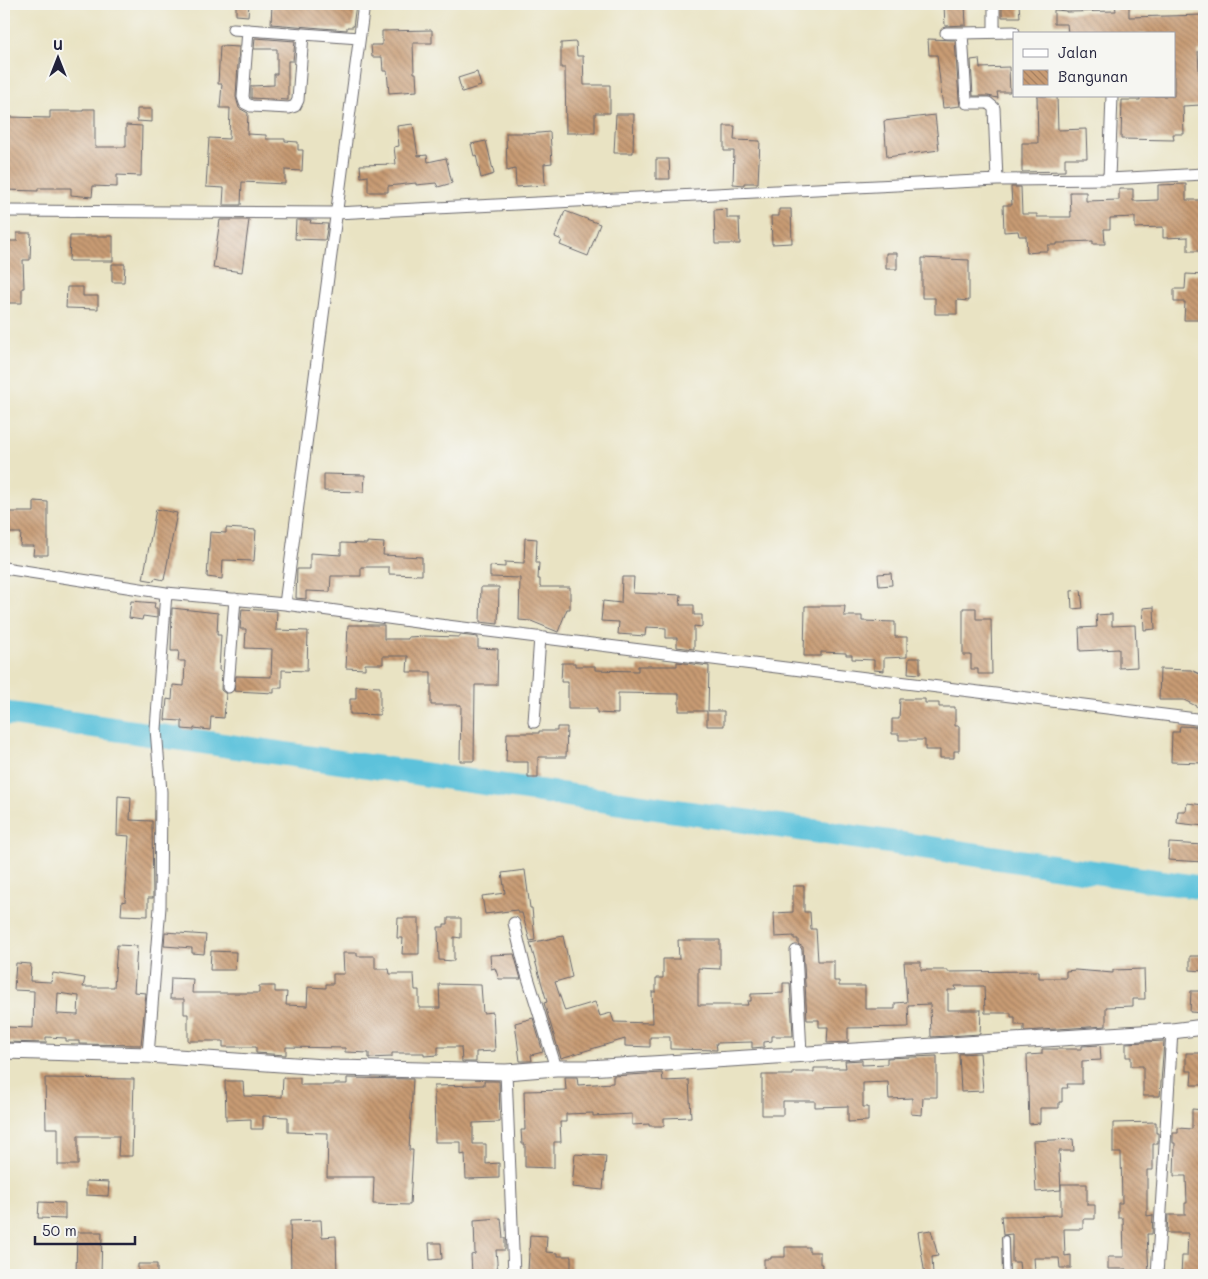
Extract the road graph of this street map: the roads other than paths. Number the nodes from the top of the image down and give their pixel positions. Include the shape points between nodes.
1 (364, 4) edge
2 (994, 4) edge
3 (232, 29) dead end
4 (248, 30) junction
5 (994, 32) junction
6 (1014, 32) dead end
7 (946, 33) dead end
8 (962, 33) junction
9 (303, 34) junction
10 (359, 38) junction
11 (1112, 98) edge
12 (1204, 174) edge
13 (1109, 179) junction
14 (997, 180) junction
15 (4, 211) edge
16 (336, 213) junction
17 (4, 568) edge
18 (166, 593) junction
19 (235, 599) junction
20 (285, 604) junction
21 (540, 637) junction
22 (228, 687) dead end
23 (1204, 720) edge
24 (534, 722) dead end
25 (514, 923) dead end
26 (796, 951) dead end
27 (1204, 1027) edge
28 (1172, 1031) junction
29 (4, 1052) edge
30 (801, 1054) junction
31 (148, 1055) junction
32 (556, 1068) junction
33 (506, 1072) junction
34 (1005, 1239) dead end
35 (514, 1275) edge
36 (1006, 1275) edge
37 (1157, 1275) edge

1 - 10 street
2 - 5 street
3 - 4 street
4 - 9 street
4 - 9 street via 243,97 251,106 295,106
5 - 6 street
5 - 8 street
7 - 8 street
8 - 14 street via 967,103 988,103 994,108
9 - 10 street
10 - 16 street
11 - 13 street
12 - 13 street
13 - 14 street
14 - 16 street
15 - 16 street
16 - 20 street
17 - 18 street
18 - 19 street
18 - 31 street via 156,729 162,824 160,907
19 - 20 street
19 - 22 street
20 - 21 street
21 - 23 street
21 - 24 street
25 - 32 street
26 - 30 street
27 - 28 street
28 - 30 street
28 - 37 street
29 - 31 street
30 - 32 street
31 - 33 street via 338,1068
32 - 33 street
33 - 35 street
34 - 36 lane

